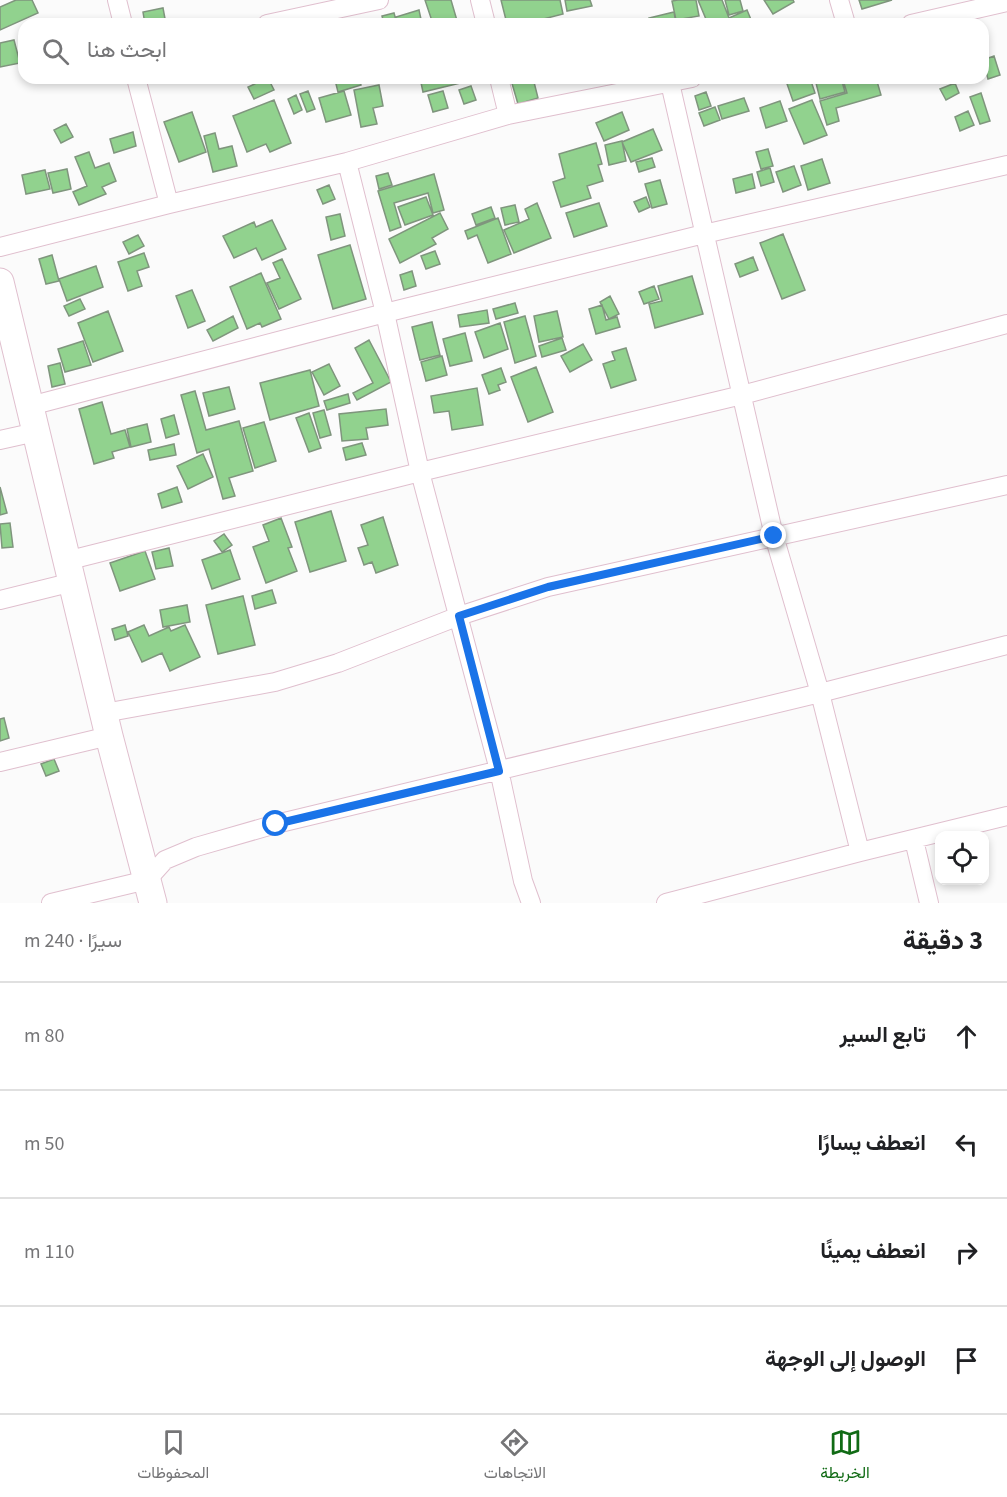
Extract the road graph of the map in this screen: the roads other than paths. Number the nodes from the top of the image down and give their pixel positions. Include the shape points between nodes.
1 (117, 0) edge
2 (379, 0) edge
3 (480, 0) edge
4 (839, 0) edge
5 (1007, 2) edge
6 (122, 18) edge
7 (295, 18) edge
8 (484, 18) edge
9 (844, 18) edge
10 (937, 18) edge
11 (138, 84) edge
12 (500, 84) edge
13 (665, 84) edge
14 (670, 84) edge
15 (508, 115) junction
16 (347, 162) junction
17 (1007, 165) edge
18 (169, 204) junction
19 (704, 234) junction
20 (0, 247) edge
21 (0, 282) edge
22 (385, 313) junction
23 (1007, 324) edge
24 (742, 395) junction
25 (30, 406) junction
26 (36, 432) junction
27 (0, 440) edge
28 (420, 472) junction
29 (1007, 485) edge
30 (774, 536) junction
31 (69, 571) junction
32 (0, 600) edge
33 (459, 616) junction
34 (1007, 645) edge
35 (820, 693) junction
36 (107, 725) junction
37 (0, 762) edge
38 (499, 771) junction
39 (1007, 816) edge
40 (914, 840) junction
41 (860, 852) junction
42 (150, 891) edge
43 (51, 903) edge
44 (531, 903) edge
45 (666, 903) edge
46 (929, 903) edge

1 - 6 street
2 - 7 street
3 - 8 street
4 - 9 street
5 - 10 street
11 - 18 street
12 - 15 street
13 - 15 street
14 - 19 street
15 - 16 street
16 - 18 street
16 - 22 street
17 - 19 street
18 - 20 street
19 - 22 street
19 - 24 street
21 - 25 street
22 - 25 street
22 - 28 street
23 - 24 street
24 - 28 street
24 - 30 street
25 - 26 street
26 - 27 street
26 - 31 street
28 - 31 street
28 - 33 street
29 - 30 street
30 - 33 street via 548,587
30 - 35 street
31 - 32 street
31 - 36 street
33 - 36 street via 338,663
33 - 38 street
34 - 35 street
35 - 38 street
35 - 41 street
36 - 37 street
36 - 42 street
38 - 42 street via 196,847 165,860
38 - 44 street
39 - 40 street
40 - 41 street
40 - 46 street
41 - 45 street
42 - 43 street

